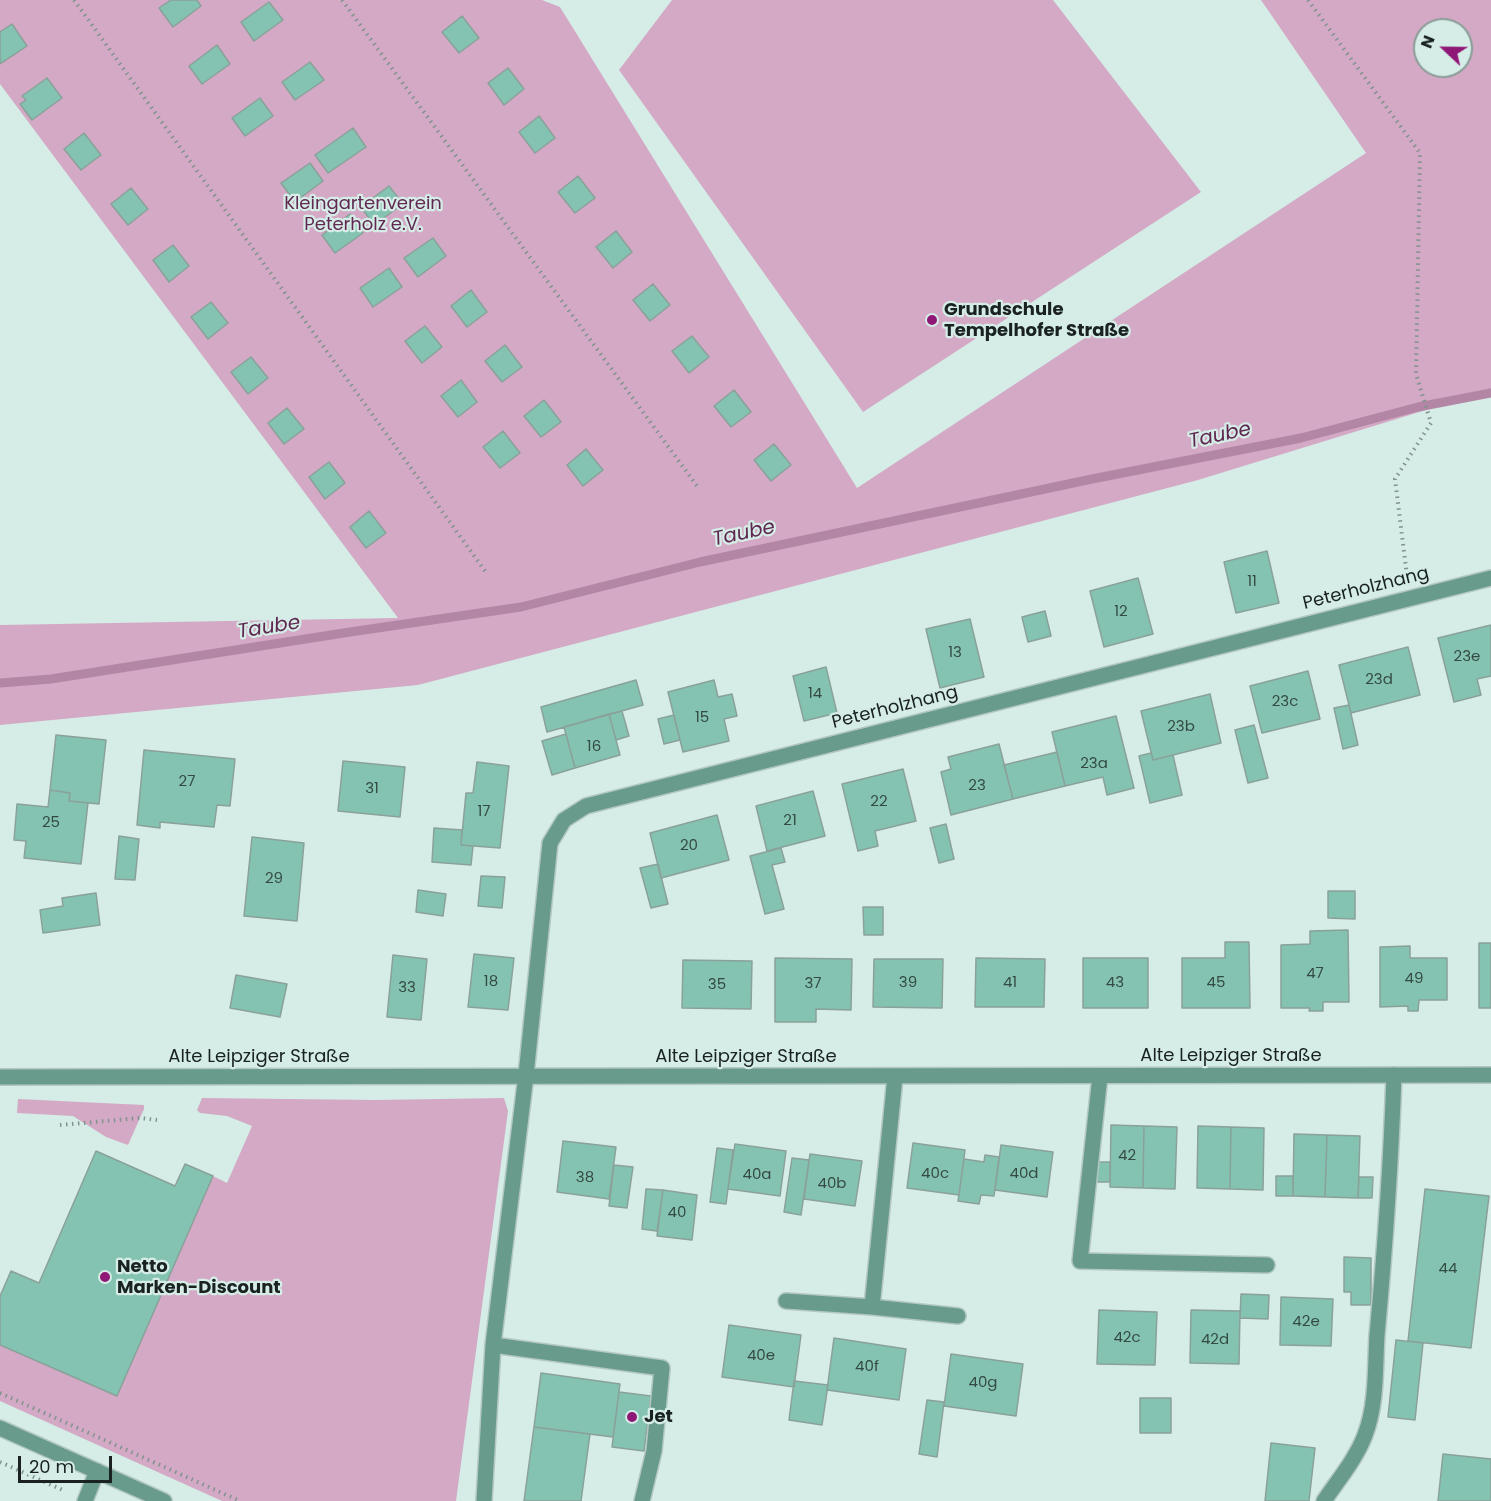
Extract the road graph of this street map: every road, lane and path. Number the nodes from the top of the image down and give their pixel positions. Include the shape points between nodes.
1 (74, 0) edge
2 (342, 0) edge
3 (1308, 0) edge
4 (697, 486) dead end
5 (485, 571) dead end
6 (1491, 578) edge
7 (1409, 598) junction
8 (526, 1075) junction
9 (1394, 1075) junction
10 (1491, 1075) edge
11 (1100, 1076) junction
12 (0, 1077) edge
13 (895, 1077) junction
14 (157, 1120) dead end
15 (60, 1125) dead end
16 (1267, 1265) dead end
17 (786, 1301) dead end
18 (872, 1307) junction
19 (958, 1316) dead end
20 (493, 1345) junction
21 (0, 1393) edge
22 (0, 1428) edge
23 (0, 1462) edge
24 (97, 1471) junction
25 (85, 1500) edge
26 (164, 1501) edge
27 (240, 1501) edge
28 (484, 1501) edge
29 (642, 1501) edge
30 (1324, 1501) edge

1 - 5 path
2 - 4 path
3 - 7 path via 1420,153 1416,374 1431,423 1395,478
6 - 7 street, Peterholzhang
7 - 8 street, Peterholzhang via 586,806 564,820 550,843
8 - 12 street, Alte Leipziger Straße
8 - 13 street, Alte Leipziger Straße
8 - 20 street, Peterholzhang
9 - 10 street, Alte Leipziger Straße
9 - 11 street, Alte Leipziger Straße
9 - 30 street via 1375,1383 1366,1434
11 - 13 street, Alte Leipziger Straße
11 - 16 street via 1080,1261
13 - 18 street
14 - 15 path
17 - 18 street
18 - 19 street
20 - 28 street, Peterholzhang
20 - 29 street via 662,1368 654,1451
21 - 27 path
22 - 24 street
23 - 25 path
24 - 25 street
24 - 26 street

